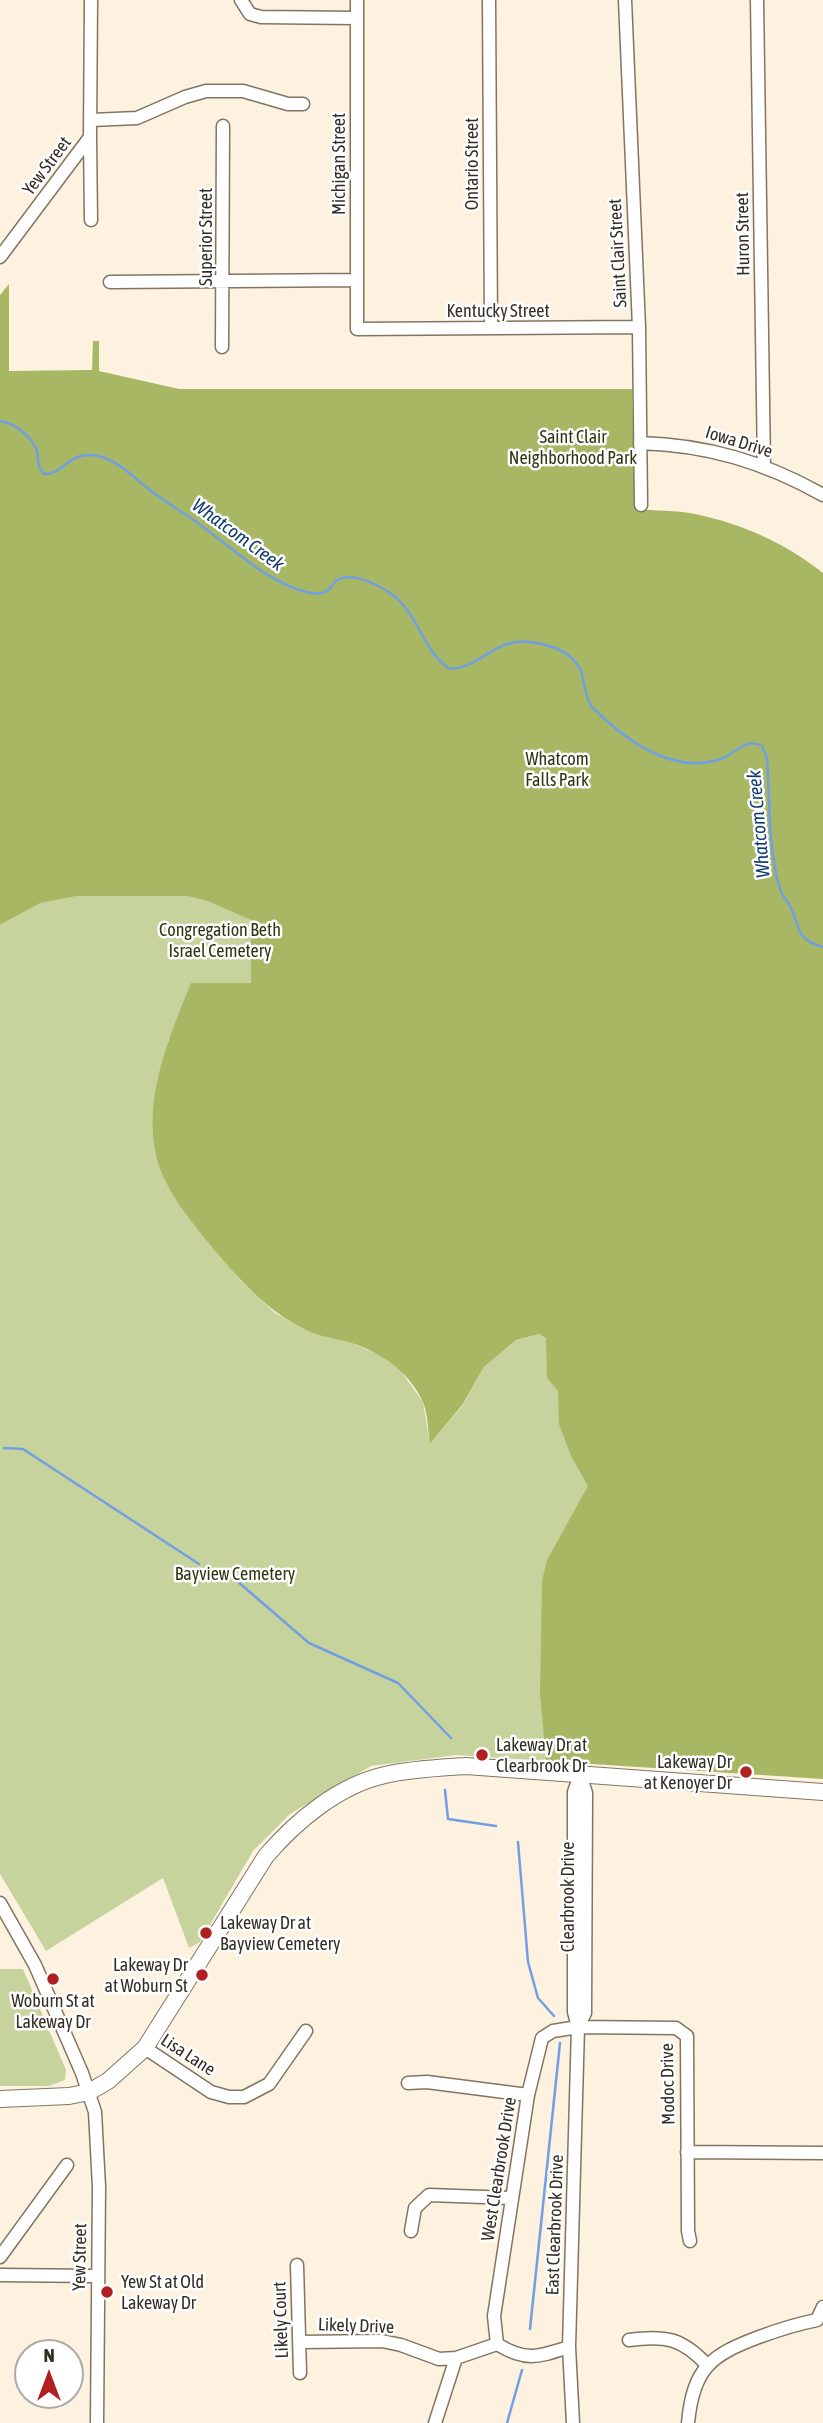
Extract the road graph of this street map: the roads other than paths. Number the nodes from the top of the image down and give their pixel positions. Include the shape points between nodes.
1 (91, 0) edge
2 (241, 0) edge
3 (356, 0) edge
4 (489, 0) edge
5 (625, 0) edge
6 (757, 0) edge
7 (356, 18) junction
8 (303, 104) dead end
9 (91, 120) junction
10 (223, 127) dead end
11 (90, 137) junction
12 (91, 220) dead end
13 (0, 257) edge
14 (357, 280) junction
15 (224, 281) junction
16 (110, 282) dead end
17 (639, 327) junction
18 (491, 328) junction
19 (357, 329) joint
20 (222, 347) dead end
21 (640, 443) junction
22 (764, 467) junction
23 (823, 495) edge
24 (641, 505) dead end
25 (580, 1775) junction
26 (823, 1792) edge
27 (0, 1903) edge
28 (578, 2027) junction
29 (306, 2031) dead end
30 (145, 2048) junction
31 (408, 2083) dead end
32 (89, 2092) junction
33 (528, 2095) junction
34 (0, 2099) edge
35 (687, 2152) junction
36 (823, 2153) edge
37 (67, 2165) dead end
38 (511, 2199) junction
39 (411, 2231) dead end
40 (690, 2241) dead end
41 (0, 2257) edge
42 (297, 2265) dead end
43 (0, 2275) edge
44 (97, 2276) junction
45 (823, 2307) edge
46 (820, 2324) edge
47 (629, 2340) dead end
48 (301, 2342) junction
49 (496, 2344) junction
50 (569, 2347) junction
51 (456, 2358) junction
52 (707, 2365) junction
53 (300, 2373) dead end
54 (97, 2423) edge
55 (435, 2423) edge
56 (573, 2423) edge
57 (688, 2423) edge

1 - 9 street, Yew Street
2 - 7 street via 250,14 261,17
3 - 7 street, Michigan Street
4 - 18 street, Ontario Street
5 - 17 street, Saint Clair Street
6 - 22 street, Huron Street
7 - 14 street, Michigan Street
8 - 9 street via 243,91 206,91 137,118
9 - 11 street, Yew Street
10 - 15 street, Superior Street
11 - 12 street
11 - 13 street, Yew Street
14 - 15 street
14 - 19 street, Michigan Street
15 - 16 street
15 - 20 street, Superior Street
17 - 18 street, Kentucky Street
17 - 21 street, Saint Clair Street
18 - 19 street, Kentucky Street
21 - 22 street, Iowa Drive via 697,447
21 - 24 street, Saint Clair Street
22 - 23 street, Iowa Drive
25 - 26 main road
25 - 28 street, Clearbrook Drive via 574,1792 573,1830 574,2012
25 - 30 main road via 466,1766 424,1768 371,1779 313,1811 266,1856
27 - 32 street, Yew Street via 35,1965
28 - 33 street, West Clearbrook Drive via 542,2038
28 - 35 street, Modoc Drive via 676,2028 687,2036
28 - 50 street, East Clearbrook Drive
29 - 30 street, Lisa Lane via 270,2084 244,2097 212,2092
30 - 32 main road
31 - 33 street
32 - 34 main road
32 - 44 street, Yew Street via 95,2112 99,2187
33 - 38 street, West Clearbrook Drive
35 - 36 street
35 - 40 street, Modoc Drive
37 - 41 street
38 - 39 street via 429,2195 415,2208
38 - 49 street, West Clearbrook Drive via 494,2316
42 - 48 street, Likely Court
43 - 44 street
44 - 54 street, Yew Street
45 - 46 street
46 - 52 street via 797,2324 733,2347
47 - 52 street via 653,2337 680,2343
48 - 51 street, Likely Drive via 382,2341 439,2359
48 - 53 street, Likely Court
49 - 50 street via 522,2357
49 - 51 street, Likely Drive
50 - 56 street, East Clearbrook Drive
51 - 55 street
52 - 57 street

